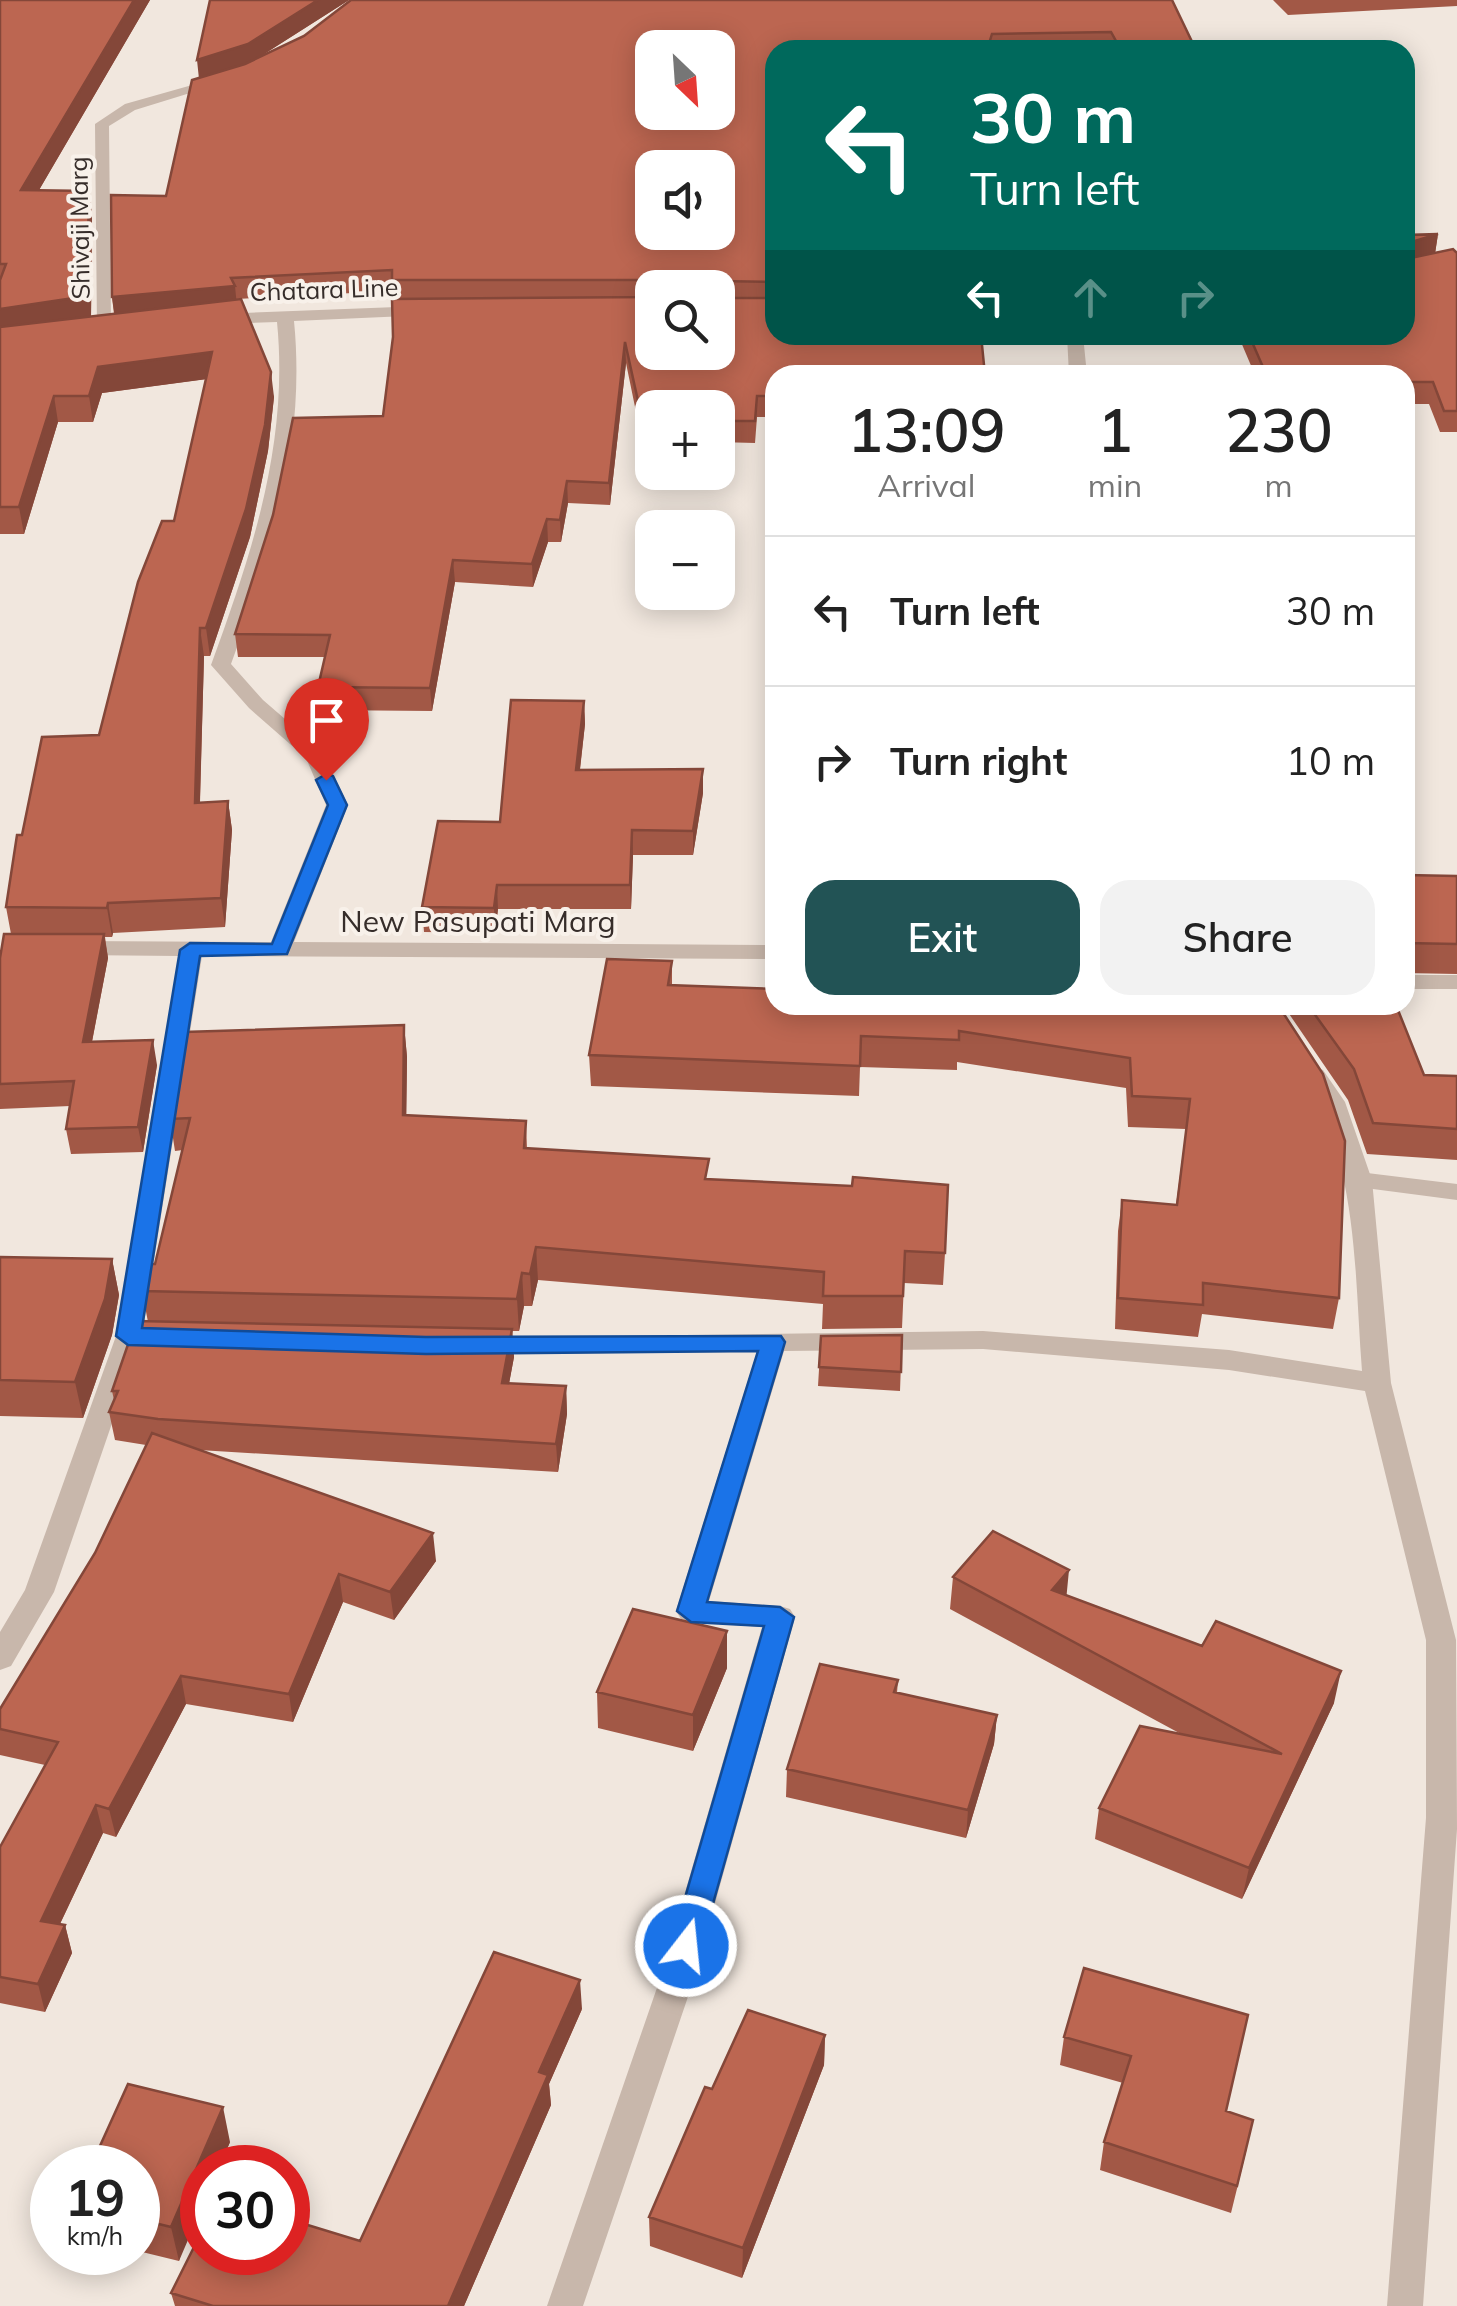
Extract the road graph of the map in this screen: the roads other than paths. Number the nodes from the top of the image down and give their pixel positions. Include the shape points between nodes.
1 (239, 76) edge
2 (446, 310) edge
3 (285, 315) junction
4 (194, 320) edge
5 (103, 326) edge
6 (57, 948) edge
7 (190, 950) junction
8 (280, 950) junction
9 (765, 952) edge
10 (1415, 982) edge
11 (1457, 982) edge
12 (1299, 1054) edge
13 (1359, 1180) junction
14 (1457, 1192) edge
15 (773, 1342) junction
16 (445, 1345) edge
17 (1376, 1382) junction
18 (1449, 1642) edge
19 (0, 1658) edge
20 (566, 2306) edge
21 (1405, 2306) edge

1 - 5 street, Shivaji Marg via 130,107 102,124
2 - 3 street, Chatara Line
3 - 4 street, Chatara Line
3 - 8 street via 293,362 281,477 221,665 315,755 338,805
6 - 7 street, New Pasupati Marg
7 - 8 street, New Pasupati Marg
7 - 19 street via 138,1337 39,1592
8 - 9 street, New Pasupati Marg
10 - 11 street
12 - 13 street via 1332,1102
13 - 14 street
13 - 17 street
15 - 16 street
15 - 17 street via 983,1340 1229,1360
15 - 20 street via 691,1611 780,1617 676,1982
17 - 18 street
18 - 21 street

